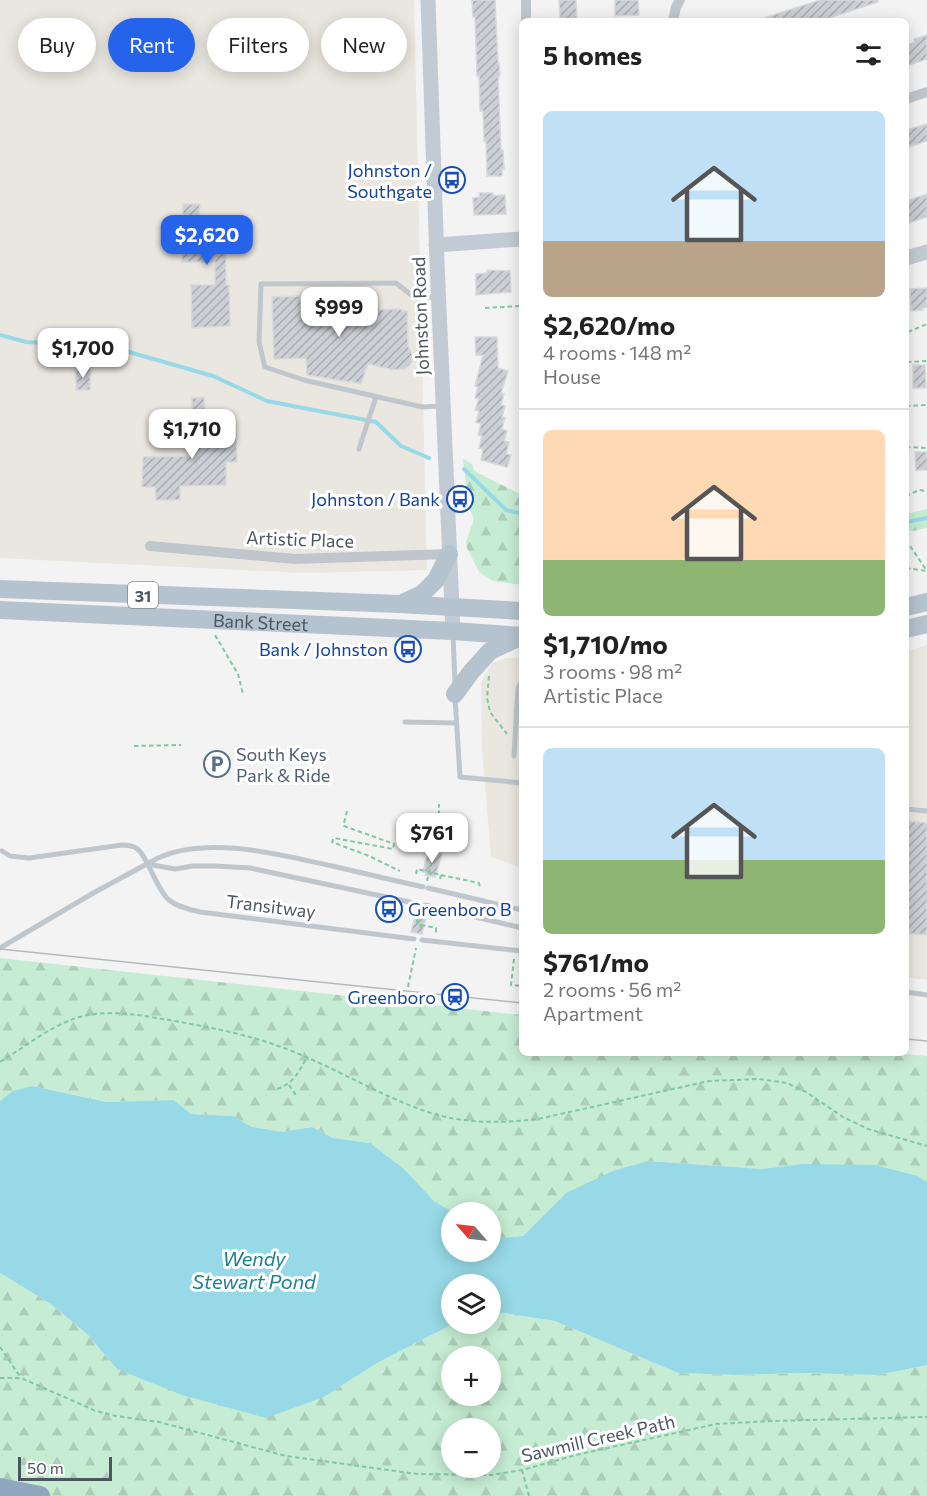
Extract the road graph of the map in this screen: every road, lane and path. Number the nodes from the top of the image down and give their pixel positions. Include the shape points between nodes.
1 (428, 0) edge
2 (526, 0) edge
3 (680, 0) edge
4 (526, 18) edge
5 (674, 18) edge
6 (927, 92) edge
7 (909, 98) edge
8 (519, 239) edge
9 (436, 245) junction
10 (927, 252) edge
11 (909, 257) edge
12 (438, 297) junction
13 (519, 306) edge
14 (485, 308) dead end
15 (927, 324) edge
16 (909, 330) edge
17 (927, 361) edge
18 (909, 362) edge
19 (376, 397) junction
20 (443, 405) junction
21 (927, 405) edge
22 (909, 406) edge
23 (909, 447) edge
24 (927, 448) edge
25 (359, 449) dead end
26 (927, 490) edge
27 (909, 494) edge
28 (909, 544) edge
29 (150, 546) dead end
30 (449, 554) junction
31 (909, 568) edge
32 (927, 571) edge
33 (0, 589) edge
34 (927, 602) edge
35 (399, 604) junction
36 (452, 607) junction
37 (909, 607) edge
38 (0, 610) edge
39 (519, 611) edge
40 (927, 624) edge
41 (909, 628) edge
42 (212, 630) dead end
43 (453, 631) junction
44 (519, 636) edge
45 (519, 637) edge
46 (488, 672) dead end
47 (519, 686) edge
48 (243, 693) dead end
49 (455, 694) junction
50 (405, 722) dead end
51 (455, 723) junction
52 (181, 745) dead end
53 (134, 746) dead end
54 (514, 756) joint
55 (519, 783) edge
56 (439, 804) dead end
57 (909, 809) edge
58 (347, 811) dead end
59 (927, 811) edge
60 (422, 817) dead end
61 (439, 833) junction
62 (437, 845) junction
63 (2, 851) dead end
64 (147, 864) junction
65 (400, 871) dead end
66 (416, 874) dead end
67 (429, 874) junction
68 (441, 875) junction
69 (440, 879) dead end
70 (460, 879) junction
71 (459, 884) dead end
72 (480, 888) dead end
73 (519, 909) edge
74 (410, 916) dead end
75 (421, 927) junction
76 (519, 927) edge
77 (436, 934) dead end
78 (418, 939) junction
79 (0, 948) edge
80 (416, 948) dead end
81 (519, 951) edge
82 (514, 960) dead end
83 (519, 986) edge
84 (408, 987) dead end
85 (909, 992) edge
86 (927, 995) edge
87 (307, 1057) junction
88 (0, 1062) edge
89 (289, 1085) junction
90 (277, 1089) dead end
91 (297, 1097) dead end
92 (927, 1146) edge
93 (0, 1347) edge
94 (0, 1378) edge
95 (21, 1378) junction
96 (927, 1417) edge
97 (522, 1470) junction
98 (0, 1488) edge
99 (40, 1496) edge
100 (529, 1496) edge

1 - 9 street, Johnston Road
2 - 4 street
3 - 5 street
6 - 7 street
8 - 9 street
9 - 12 street, Johnston Road
10 - 11 street
12 - 19 lane via 415,298 396,283 261,284 259,342 265,367
12 - 20 street, Johnston Road
13 - 14 path
15 - 16 path
17 - 18 path
19 - 20 lane via 422,407
19 - 25 lane
20 - 30 street, Johnston Road
21 - 22 path
23 - 24 path
26 - 27 path
28 - 32 path
29 - 30 street, Artistic Place via 294,559
30 - 35 main road via 436,580 422,594
30 - 36 street, Johnston Road
31 - 32 path
33 - 35 main road, Bank Street / 31
34 - 37 main road
35 - 36 main road, Bank Street / 31
36 - 39 main road, Bank Street / 31
36 - 43 street, Johnston Road
38 - 43 main road, Bank Street / 31
40 - 41 main road
42 - 48 path via 238,674
43 - 44 main road, Bank Street / 31
43 - 49 lane
45 - 49 main road via 490,651
46 - 54 path via 490,712 509,737
47 - 54 lane
49 - 51 lane
50 - 51 lane
51 - 55 lane via 460,777
52 - 53 path
56 - 61 path
57 - 59 lane
58 - 65 path via 344,826 394,844 393,849 334,838 332,842
60 - 61 path
61 - 62 path
61 - 62 path via 400,825 398,829 430,838
62 - 67 path
63 - 64 lane via 29,858 127,845 141,852
64 - 73 lane via 180,851 244,849
64 - 76 lane, Transitway via 175,869 250,868
64 - 78 lane, Transitway via 169,900 194,911
64 - 79 lane
66 - 67 path via 417,869
67 - 68 path
68 - 69 path
68 - 70 path
70 - 71 path
70 - 72 path via 480,883
74 - 75 path via 418,919
75 - 77 path via 436,928
75 - 78 path
78 - 81 lane, Transitway
80 - 84 path
82 - 83 path via 511,985
85 - 86 lane
87 - 88 path via 259,1039 210,1027 140,1016 92,1014 65,1023
87 - 89 path
87 - 92 path via 435,1114 484,1122 538,1119 709,1082 759,1079 787,1083 860,1125
89 - 90 path
89 - 91 path
93 - 95 path
94 - 95 path, Sawmill Creek Path
95 - 97 path, Sawmill Creek Path via 96,1411 286,1456 417,1474
96 - 97 path, Sawmill Creek Path via 716,1424
97 - 100 path
98 - 99 highway

